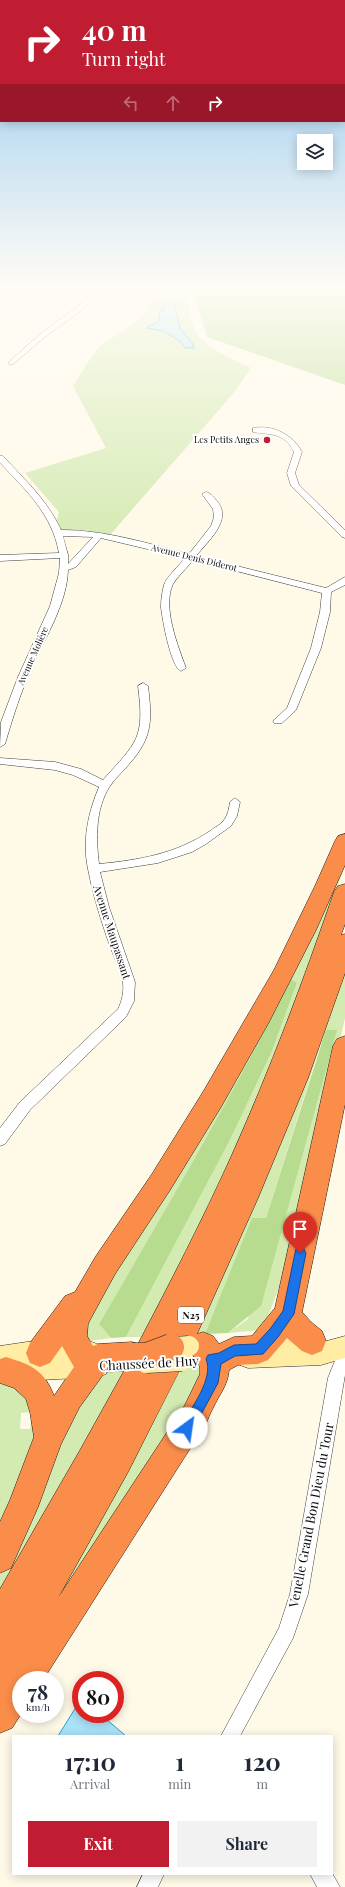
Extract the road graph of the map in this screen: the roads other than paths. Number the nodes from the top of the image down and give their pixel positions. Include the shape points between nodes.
1 (256, 430) dead end
2 (0, 458) edge
3 (206, 494) dead end
4 (345, 520) edge
5 (332, 523) junction
6 (59, 533) junction
7 (99, 535) junction
8 (345, 536) edge
9 (64, 555) junction
10 (190, 557) junction
11 (0, 558) edge
12 (65, 568) junction
13 (345, 580) edge
14 (327, 591) junction
15 (181, 668) dead end
16 (143, 686) dead end
17 (278, 721) dead end
18 (0, 744) edge
19 (0, 761) edge
20 (105, 785) junction
21 (235, 802) dead end
22 (345, 841) edge
23 (93, 869) junction
24 (345, 892) edge
25 (345, 942) edge
26 (345, 1046) edge
27 (0, 1140) edge
28 (99, 1276) junction
29 (288, 1314) junction
30 (266, 1341) junction
31 (312, 1341) junction
32 (345, 1347) edge
33 (40, 1353) junction
34 (345, 1353) edge
35 (202, 1354) junction
36 (86, 1359) junction
37 (2, 1367) edge
38 (49, 1437) junction
39 (0, 1557) edge
40 (0, 1620) edge
41 (0, 1670) edge
42 (30, 1671) edge
43 (12, 1698) edge
44 (0, 1716) edge
45 (231, 1735) edge
46 (153, 1875) edge
47 (321, 1875) edge
48 (147, 1887) edge
49 (330, 1887) edge

1 - 5 street via 272,431 293,443 298,452 291,473 295,486
2 - 6 street, Avenue Molière via 45,508
3 - 10 street via 217,505 219,518 215,527
4 - 5 street
5 - 8 street
6 - 7 street, Avenue Denis Diderot
6 - 9 street, Avenue Molière
7 - 10 street, Avenue Denis Diderot
7 - 12 street via 73,565
9 - 11 street
9 - 12 street, Avenue Molière
10 - 14 street, Avenue Denis Diderot
10 - 15 street via 169,584 164,607
12 - 18 street, Avenue Molière via 62,586 17,691
13 - 14 street
14 - 17 street via 325,612 316,648 291,710
16 - 20 street via 147,723 142,740 129,760
19 - 20 street via 55,766 77,772
20 - 23 street, Avenue Maupassant via 95,809 91,854
21 - 23 street via 230,820 214,834 187,850 143,863
22 - 28 highway via 286,968 239,1055 161,1182
23 - 27 street, Avenue Maupassant via 98,893 128,977 130,993 126,1006 115,1021 25,1106
24 - 40 highway, N25 via 310,993 227,1194 158,1334 97,1449
25 - 41 highway, N25 via 293,1085 181,1338 113,1468
26 - 29 highway
28 - 33 highway via 78,1300
28 - 36 highway via 73,1325 73,1342
29 - 30 highway
29 - 31 highway via 297,1330
30 - 31 main road
30 - 35 highway via 258,1350
31 - 32 main road
32 - 35 main road via 321,1354
33 - 36 main road
33 - 37 main road
34 - 45 street, Venelle Grand Bon Dieu du Tour via 336,1378 299,1594 287,1632
35 - 36 highway, bridge
35 - 42 highway via 208,1402 195,1415
36 - 37 main road, Chaussée de Huy
36 - 38 highway
37 - 38 highway via 25,1378 40,1394
38 - 39 highway via 23,1507
43 - 44 highway
46 - 48 street
47 - 49 street

